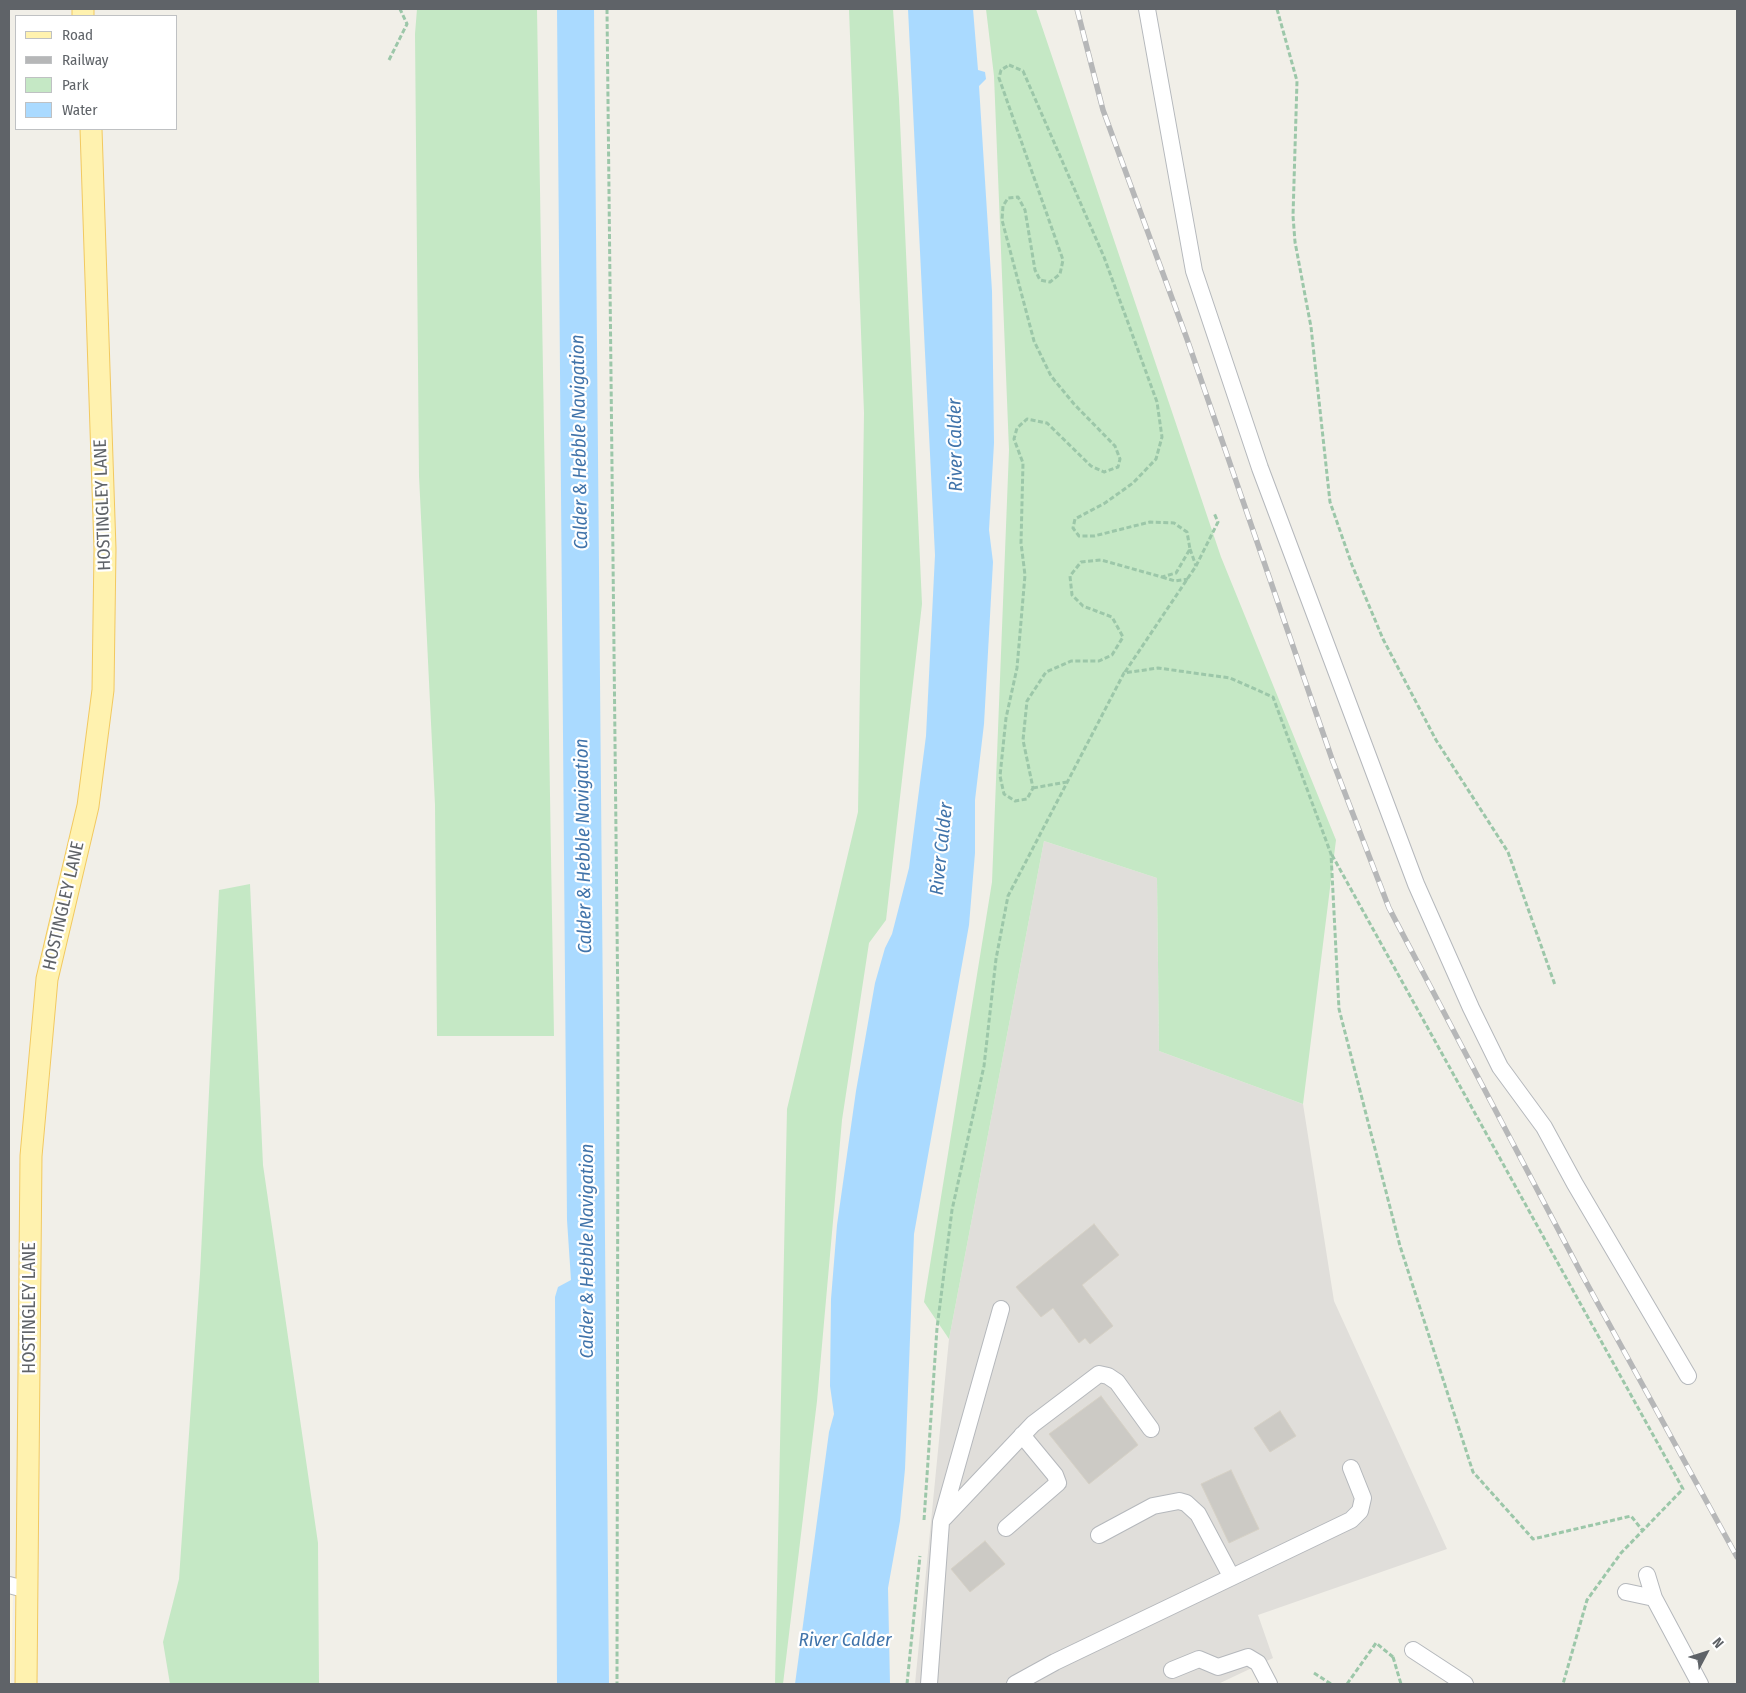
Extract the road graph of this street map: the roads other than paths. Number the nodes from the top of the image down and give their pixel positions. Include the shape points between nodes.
1 (1147, 9) edge
2 (91, 130) edge
3 (1001, 1309) dead end
4 (1688, 1376) dead end
5 (1151, 1429) dead end
6 (1022, 1435) junction
7 (1351, 1468) dead end
8 (941, 1522) junction
9 (1006, 1528) dead end
10 (1099, 1535) dead end
11 (1647, 1575) dead end
12 (1231, 1576) junction
13 (18, 1588) edge
14 (1626, 1592) dead end
15 (1654, 1598) junction
16 (1413, 1650) road end
17 (1172, 1670) dead end
18 (1442, 1678) edge
19 (26, 1684) edge
20 (929, 1684) edge
21 (1015, 1684) edge
22 (1269, 1684) edge
23 (1465, 1684) edge
24 (1700, 1684) edge

1 - 4 street via 1194,271 1260,468 1416,884 1500,1067 1544,1127
2 - 13 main road, HOSTINGLEY LANE via 105,549 103,690 88,806 47,979 31,1156
3 - 8 street
5 - 6 street via 1117,1382 1099,1374
6 - 8 street
6 - 9 street via 1058,1483
7 - 12 street via 1363,1498 1360,1511 1350,1520
8 - 20 street
10 - 12 street via 1153,1506 1179,1501 1186,1503 1198,1514
11 - 15 street
12 - 21 street
13 - 19 main road, HOSTINGLEY LANE
14 - 15 street
15 - 24 street
16 - 18 street
17 - 22 street via 1199,1659 1218,1667 1248,1657 1258,1663
18 - 23 street

